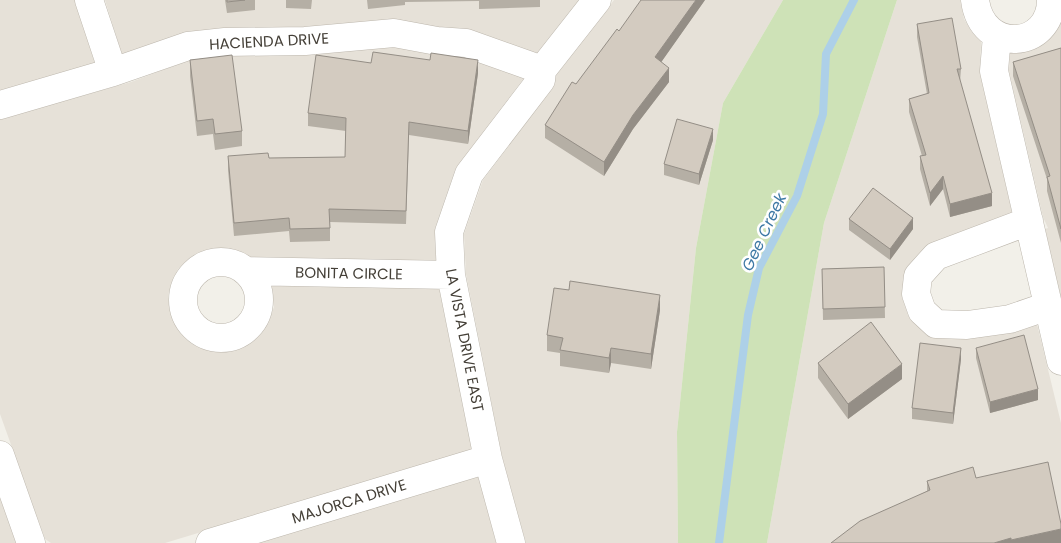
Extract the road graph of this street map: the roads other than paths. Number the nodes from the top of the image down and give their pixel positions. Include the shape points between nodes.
1 (90, 0) edge
2 (597, 0) edge
3 (974, 0) edge
4 (1051, 0) edge
5 (997, 36) junction
6 (542, 70) junction
7 (113, 72) junction
8 (0, 105) edge
9 (1029, 221) junction
10 (247, 271) dead end
11 (451, 275) junction
12 (1048, 306) junction
13 (1061, 361) edge
14 (0, 455) edge
15 (488, 459) junction
16 (31, 543) edge
17 (210, 543) edge
18 (511, 543) edge

1 - 7 street
2 - 6 street, LA VISTA DRIVE EAST
3 - 5 street via 976,14 984,27
4 - 5 street via 1048,17 1039,29 1026,37 1011,40
5 - 9 street via 994,71
6 - 7 street, HACIENDA DRIVE via 466,43 394,33 188,46
6 - 11 street, LA VISTA DRIVE EAST via 541,80 469,174 449,232
7 - 8 street, HACIENDA DRIVE
9 - 12 street
9 - 12 street via 936,256 918,276 916,294 922,311 936,324 967,325 1010,319
10 - 11 street, BONITA CIRCLE
11 - 15 street, LA VISTA DRIVE EAST
12 - 13 street
14 - 16 street
15 - 17 street, MAJORCA DRIVE
15 - 18 street, LA VISTA DRIVE EAST

